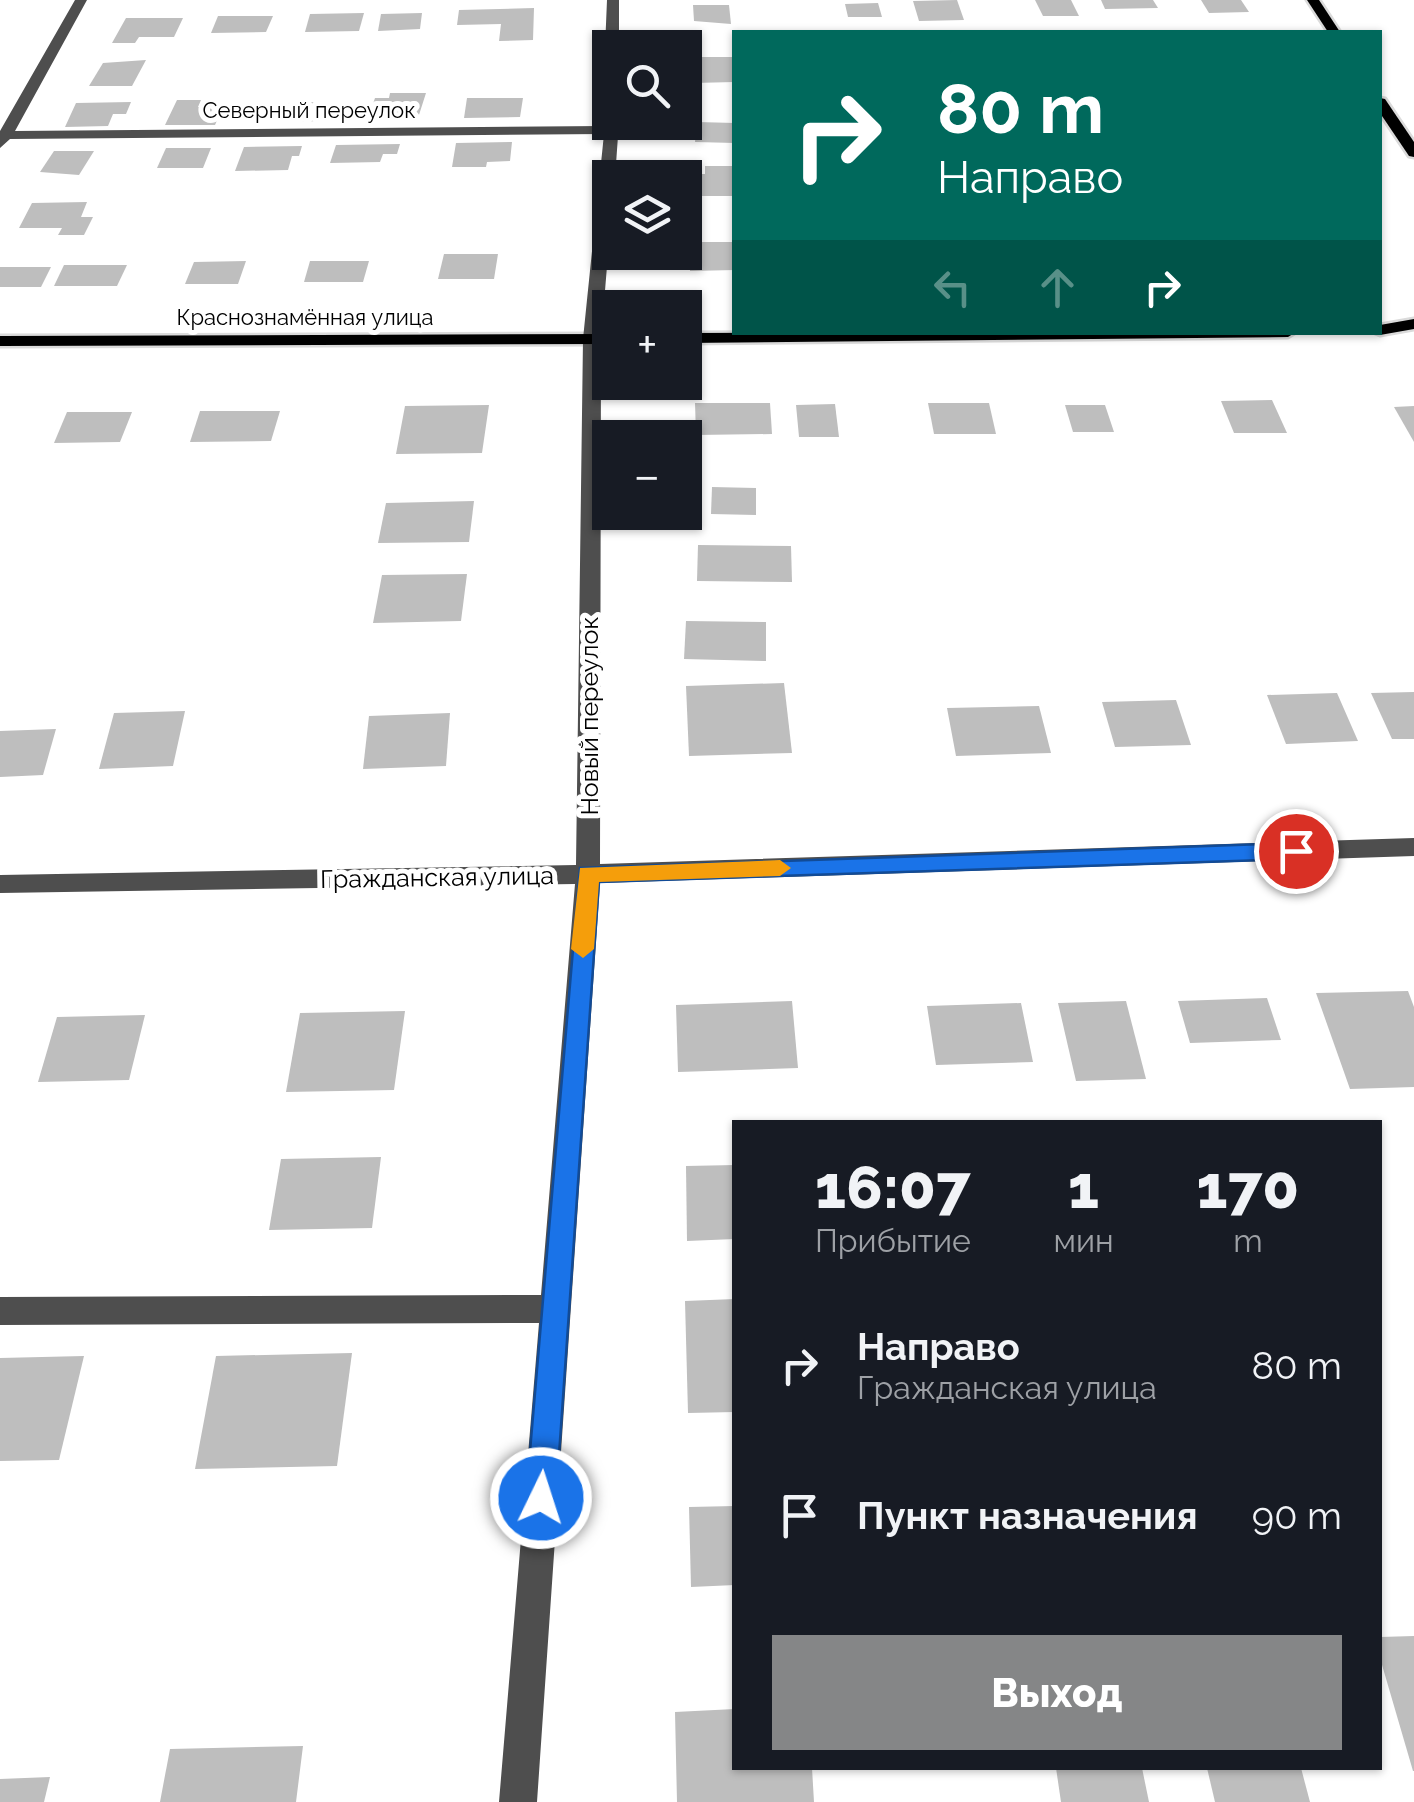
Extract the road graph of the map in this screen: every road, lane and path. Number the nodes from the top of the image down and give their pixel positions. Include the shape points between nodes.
1 (81, 0) edge
2 (613, 0) edge
3 (1313, 0) edge
4 (612, 30) edge
5 (1333, 30) edge
6 (1382, 105) edge
7 (592, 126) edge
8 (3, 140) edge
9 (611, 140) edge
10 (1414, 153) edge
11 (604, 290) edge
12 (1414, 324) edge
13 (1382, 330) edge
14 (972, 335) edge
15 (702, 338) edge
16 (592, 339) edge
17 (0, 340) edge
18 (600, 400) edge
19 (1414, 847) edge
20 (588, 874) junction
21 (0, 884) edge
22 (556, 1309) junction
23 (0, 1311) edge
24 (518, 1802) edge

1 - 8 street
2 - 4 street
3 - 5 main road
6 - 10 main road
7 - 8 street, Северный переулок
9 - 11 street, Новый переулок
12 - 13 main road
14 - 15 main road
16 - 17 main road, Краснознамённая улица
18 - 20 street, Новый переулок
19 - 20 street, Гражданская улица
20 - 21 street, Гражданская улица
20 - 22 street, Новый переулок
22 - 23 street
22 - 24 street, Новый переулок

